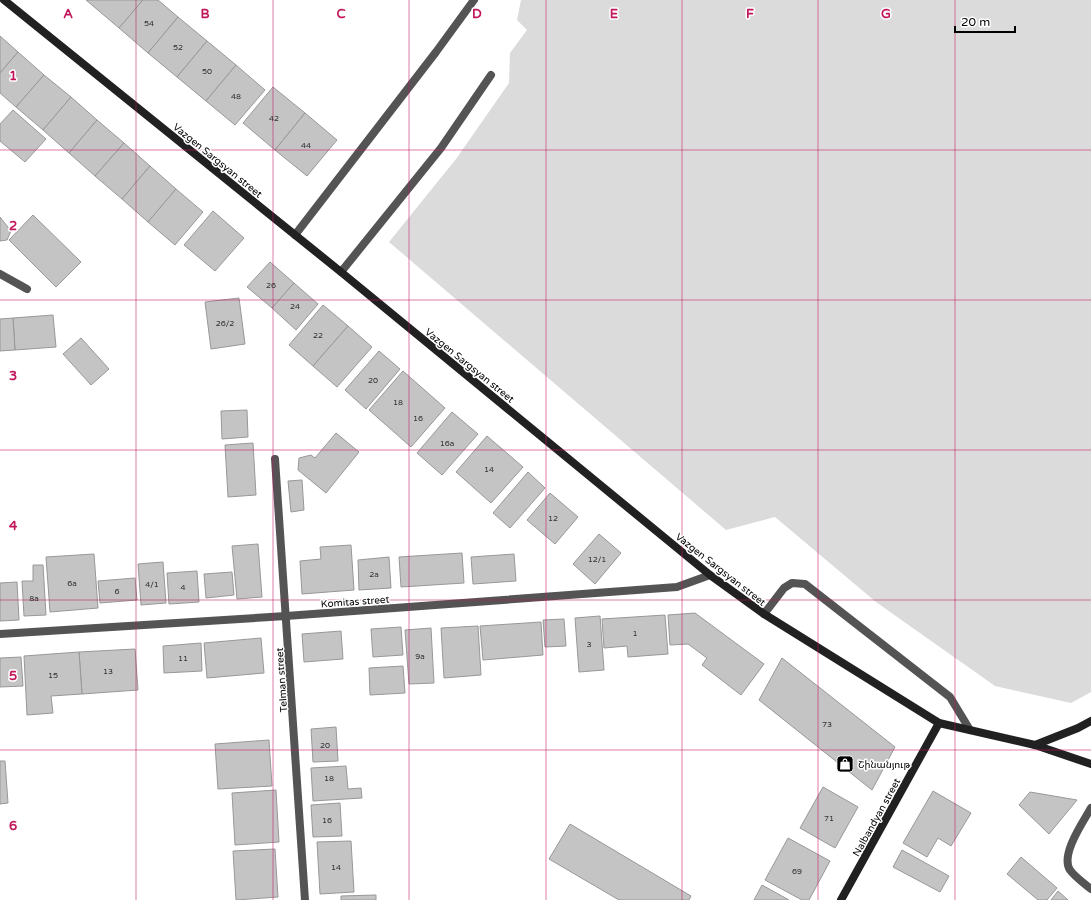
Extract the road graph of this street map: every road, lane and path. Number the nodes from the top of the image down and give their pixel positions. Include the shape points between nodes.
1 (4, 0) edge
2 (474, 0) edge
3 (491, 75) dead end
4 (295, 235) junction
5 (341, 272) junction
6 (0, 274) edge
7 (27, 289) dead end
8 (275, 460) dead end
9 (710, 575) junction
10 (764, 614) junction
11 (286, 616) junction
12 (0, 634) edge
13 (1091, 721) edge
14 (939, 723) junction
15 (970, 730) junction
16 (1035, 745) junction
17 (1091, 764) edge
18 (1091, 808) edge
19 (1091, 889) edge
20 (305, 900) edge
21 (842, 900) edge

1 - 4 street, Vazgen Sargsyan street
2 - 4 street
3 - 5 street via 441,148
4 - 5 street, Vazgen Sargsyan street
5 - 9 street, Vazgen Sargsyan street
6 - 7 street
8 - 11 street, Telman street
9 - 10 street, Vazgen Sargsyan street
9 - 11 street, Komitas street via 677,587
10 - 14 street, Vazgen Sargsyan street
10 - 15 street via 784,588 792,582 805,584 950,697
11 - 12 street, Komitas street
11 - 20 street, Telman street
13 - 16 street
14 - 15 street, Vazgen Sargsyan street
14 - 21 street, Nalbandyan street
15 - 16 street, Vazgen Sargsyan street
16 - 17 street, Vazgen Sargsyan street
18 - 19 street via 1072,843 1067,860 1070,870

